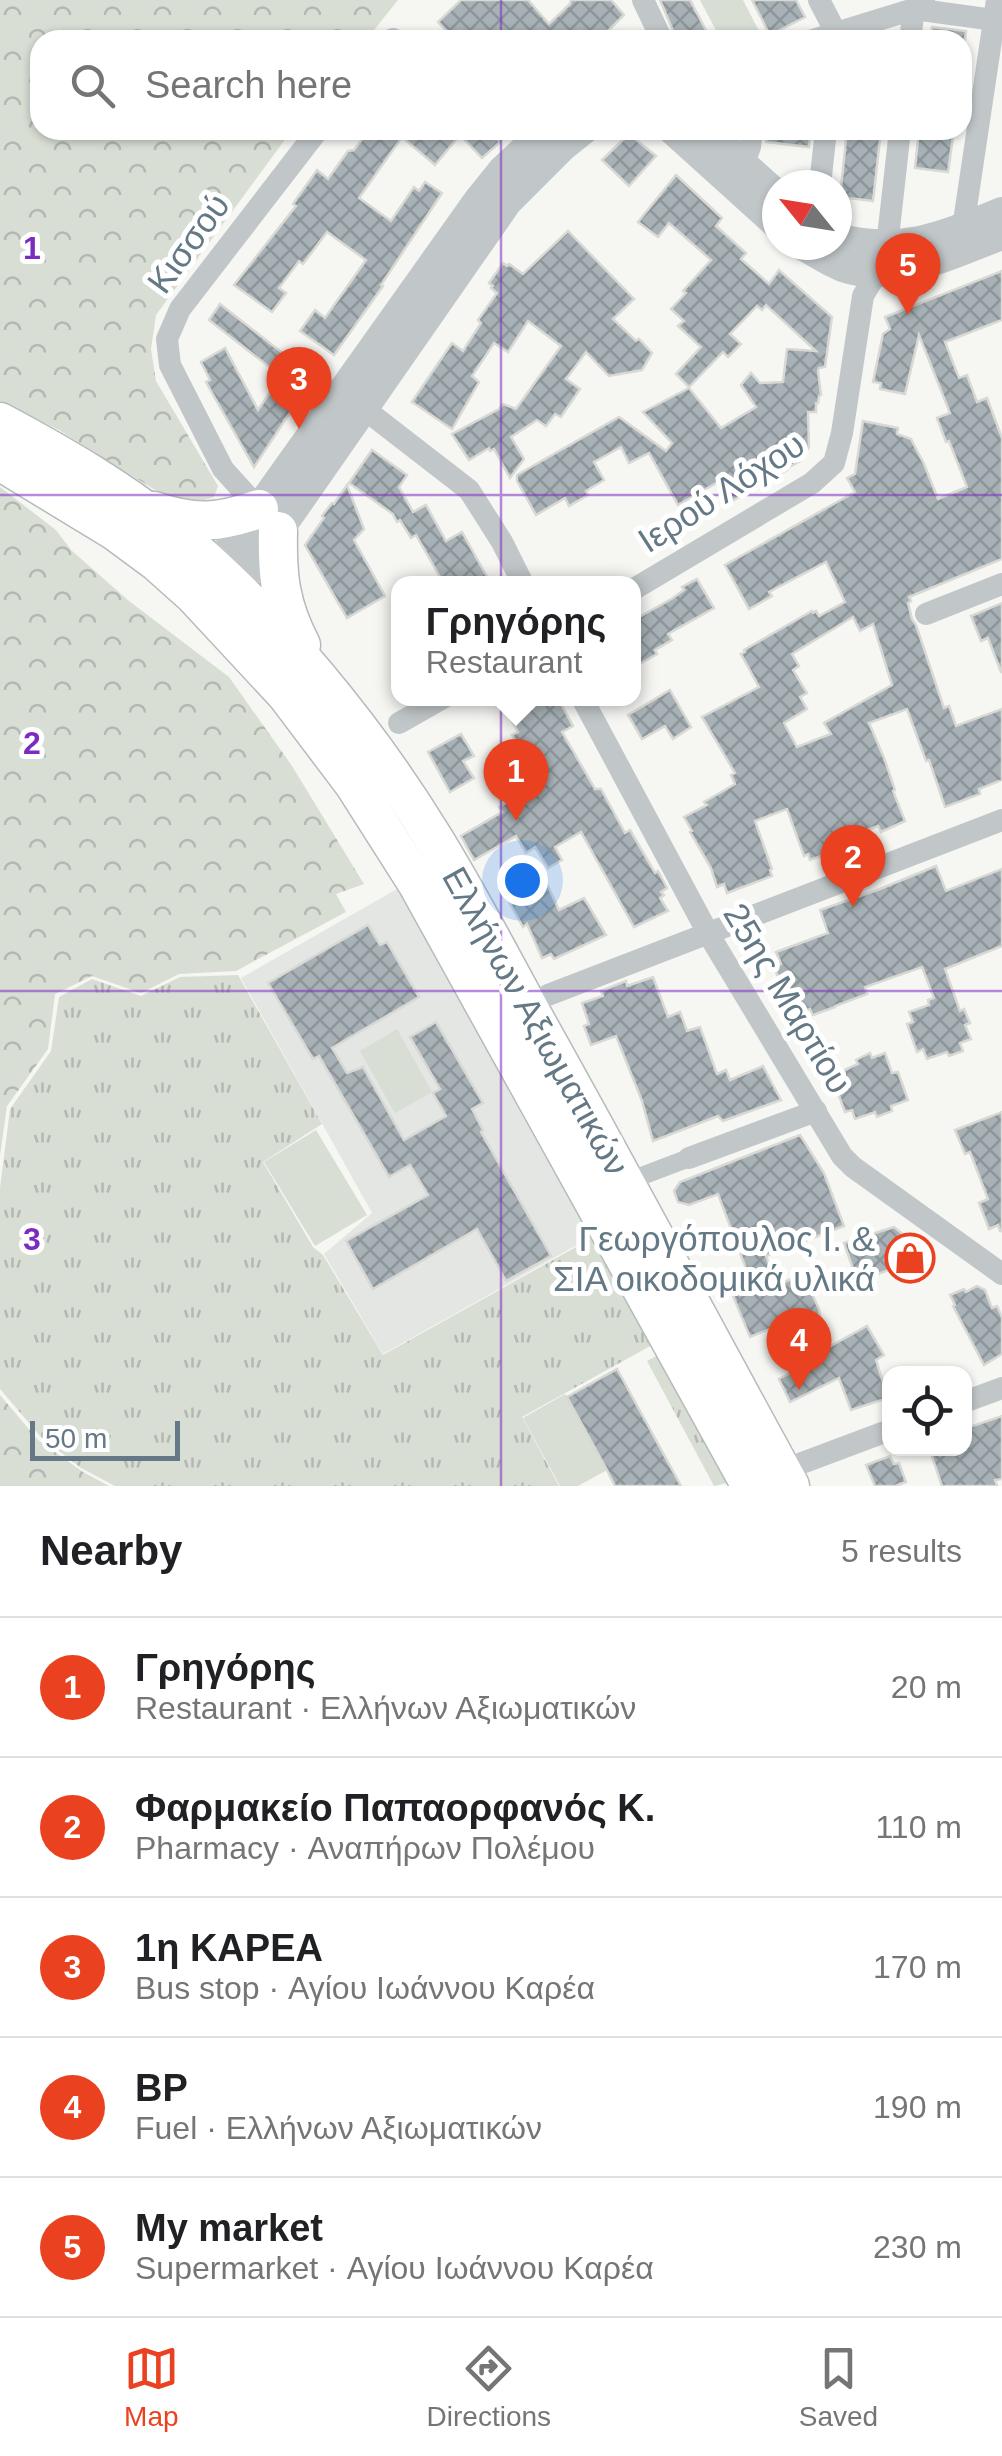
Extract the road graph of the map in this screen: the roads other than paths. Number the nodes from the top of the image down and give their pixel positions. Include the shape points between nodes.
1 (643, 0) edge
2 (819, 0) edge
3 (919, 4) edge
4 (884, 8) edge
5 (997, 14) edge
6 (657, 30) edge
7 (826, 30) edge
8 (843, 30) edge
9 (912, 30) edge
10 (310, 140) edge
11 (536, 140) edge
12 (570, 140) edge
13 (684, 140) edge
14 (716, 140) edge
15 (751, 140) edge
16 (825, 140) edge
17 (899, 140) edge
18 (743, 164) junction
19 (822, 170) edge
20 (762, 181) edge
21 (762, 210) edge
22 (1002, 212) edge
23 (963, 228) junction
24 (1002, 235) edge
25 (852, 245) edge
26 (882, 259) junction
27 (829, 260) edge
28 (363, 408) junction
29 (0, 422) edge
30 (0, 462) edge
31 (136, 504) junction
32 (268, 520) junction
33 (519, 576) edge
34 (1002, 584) edge
35 (641, 586) edge
36 (214, 592) junction
37 (926, 614) dead end
38 (321, 683) junction
39 (429, 706) edge
40 (586, 706) edge
41 (399, 723) dead end
42 (1002, 820) edge
43 (709, 935) junction
44 (548, 996) dead end
45 (816, 1111) junction
46 (689, 1158) joint
47 (626, 1182) junction
48 (1002, 1274) edge
49 (1002, 1388) edge
50 (972, 1399) edge
51 (882, 1434) edge
52 (782, 1480) edge

1 - 6 street
2 - 7 street
3 - 4 street
3 - 5 street
3 - 9 street
4 - 8 street
5 - 23 street
10 - 32 street, Κισσού via 180,309 166,339 170,365 214,452
11 - 32 street via 478,201
12 - 28 street via 507,202
13 - 21 street
14 - 18 street
15 - 18 street
16 - 19 street
17 - 26 street, Ιερού Λόχου
18 - 20 street
22 - 23 street
23 - 26 street
24 - 26 street via 904,268
25 - 26 street
26 - 27 street via 844,268
26 - 35 street, Ιερού Λόχου via 863,296 834,464
28 - 32 street
28 - 33 street via 469,490
29 - 31 main road
30 - 36 main road
31 - 32 main road via 184,520
31 - 36 main road via 178,536
32 - 36 street
32 - 38 main road via 285,612
34 - 37 street
36 - 38 main road, Ελλήνων Αξιωματικών
36 - 52 main road, Ελλήνων Αξιωματικών via 382,824
38 - 47 main road, Ελλήνων Αξιωματικών via 433,838
39 - 41 street
40 - 43 street, 25ης Μαρτίου
42 - 43 street
43 - 44 street
43 - 45 street, 25ης Μαρτίου
45 - 46 street
45 - 48 street, 25ης Μαρτίου via 847,1161
46 - 47 street
47 - 52 main road, Ελλήνων Αξιωματικών
49 - 50 street
51 - 52 street

